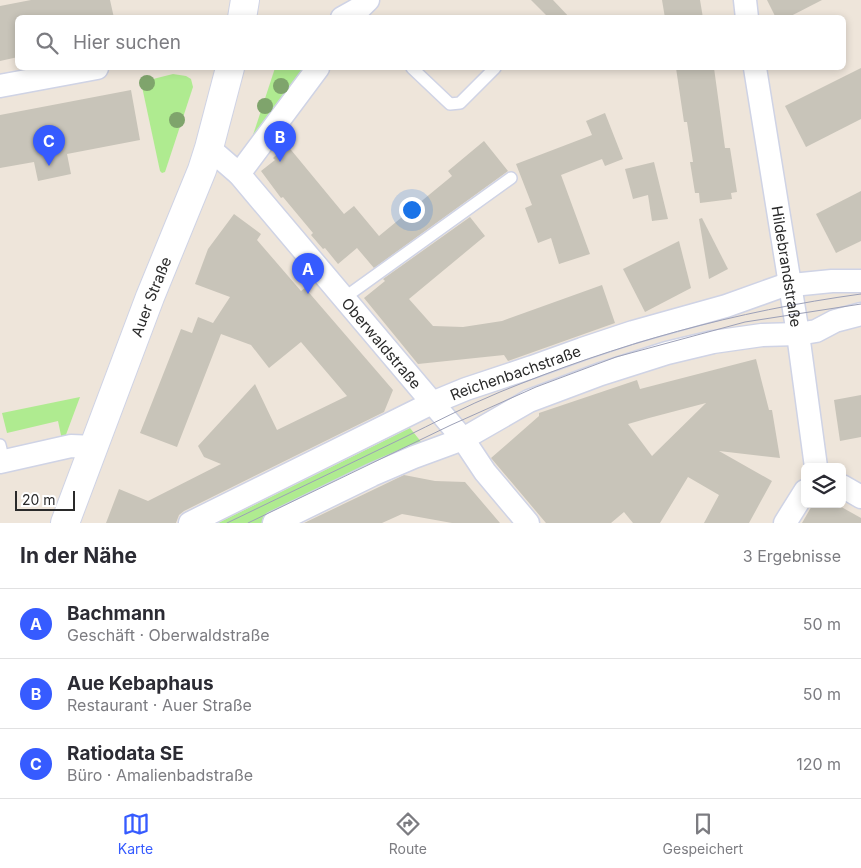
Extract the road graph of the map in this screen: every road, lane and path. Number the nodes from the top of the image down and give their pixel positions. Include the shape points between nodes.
1 (245, 0) edge
2 (745, 0) edge
3 (242, 15) edge
4 (748, 15) edge
5 (86, 70) edge
6 (229, 70) edge
7 (317, 70) edge
8 (414, 70) edge
9 (493, 70) edge
10 (755, 70) edge
11 (0, 86) edge
12 (209, 148) junction
13 (239, 174) junction
14 (511, 178) dead end
15 (861, 281) edge
16 (790, 285) junction
17 (344, 298) junction
18 (861, 314) edge
19 (798, 334) junction
20 (432, 403) junction
21 (463, 439) junction
22 (95, 447) junction
23 (1, 456) edge
24 (815, 463) edge
25 (846, 488) edge
26 (801, 497) edge
27 (861, 497) edge
28 (73, 518) edge
29 (190, 523) edge
30 (274, 523) edge
31 (528, 523) edge
32 (785, 523) edge

1 - 3 main road
2 - 4 street
5 - 11 street
6 - 12 main road, Auer Straße
7 - 13 street
8 - 9 lane via 450,104 456,105
10 - 16 street, Hildebrandstraße
12 - 13 street, Oberwaldstraße
12 - 22 main road, Auer Straße
13 - 17 street, Oberwaldstraße
14 - 17 lane
15 - 16 street, Reichenbachstraße
16 - 19 street, Hildebrandstraße
16 - 20 street, Reichenbachstraße via 633,332
17 - 20 street, Oberwaldstraße
18 - 19 street, Reichenbachstraße via 835,321 816,331
19 - 21 street, Reichenbachstraße via 713,342 667,353 529,401
19 - 24 street, Hildebrandstraße
20 - 21 street, Oberwaldstraße
20 - 29 street, Reichenbachstraße
21 - 30 street, Reichenbachstraße via 372,475
21 - 31 street, Oberwaldstraße via 485,472
22 - 23 street via 71,446
22 - 28 main road, Auer Straße
25 - 27 street
26 - 32 street

